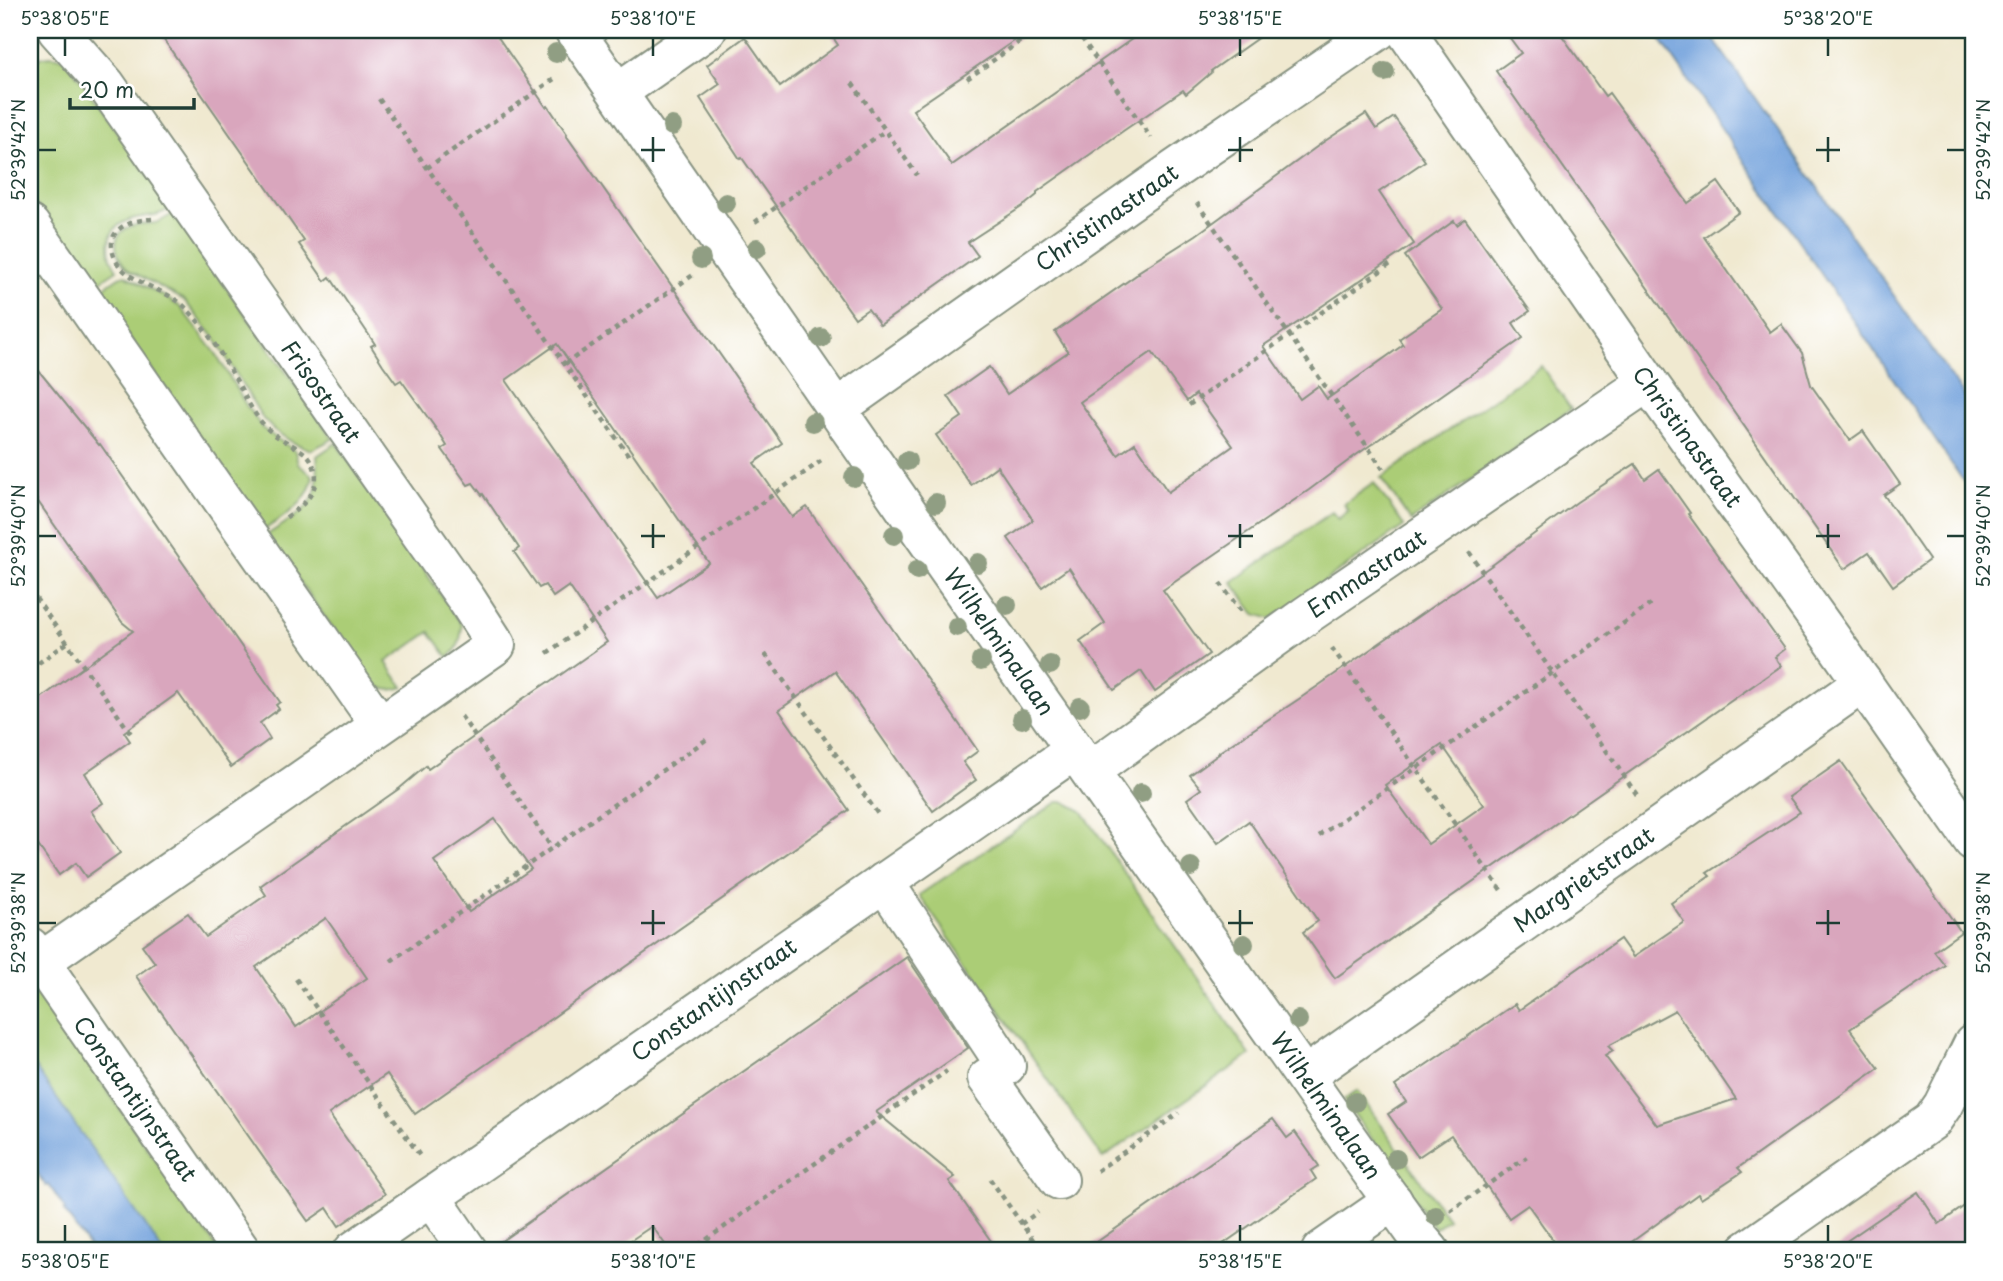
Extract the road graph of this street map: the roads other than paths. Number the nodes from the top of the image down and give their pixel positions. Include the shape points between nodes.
1 (57, 30) edge
2 (574, 30) edge
3 (707, 30) edge
4 (1379, 30) edge
5 (1405, 30) edge
6 (618, 92) junction
7 (30, 225) edge
8 (1648, 383) junction
9 (836, 409) junction
10 (1863, 683) junction
11 (380, 725) junction
12 (1083, 760) junction
13 (1973, 841) edge
14 (884, 882) junction
15 (35, 954) edge
16 (1973, 1044) edge
17 (1306, 1076) junction
18 (428, 1179) junction
19 (1059, 1180) dead end
20 (1393, 1201) junction
21 (240, 1251) edge
22 (353, 1251) edge
23 (468, 1251) edge
24 (1321, 1251) edge
25 (1430, 1251) edge
26 (1746, 1251) edge

1 - 11 street, Frisostraat via 106,85 496,645
2 - 6 street, Wilhelminalaan
3 - 6 street
4 - 9 street, Christinastraat
5 - 8 street, Christinastraat
6 - 9 street, Wilhelminalaan
7 - 11 street
8 - 10 street, Christinastraat
8 - 12 street, Emmastraat
9 - 12 street, Wilhelminalaan
10 - 13 street, Christinastraat
10 - 17 street, Margrietstraat
11 - 15 street, Frisostraat
12 - 14 street, Constantijnstraat
12 - 17 street, Wilhelminalaan
14 - 18 street, Constantijnstraat
14 - 19 street via 1006,1066 987,1078
15 - 21 street, Constantijnstraat
16 - 26 street via 1931,1121
17 - 20 street, Wilhelminalaan
18 - 22 street, Constantijnstraat
18 - 23 street
20 - 24 street
20 - 25 street, Wilhelminalaan

